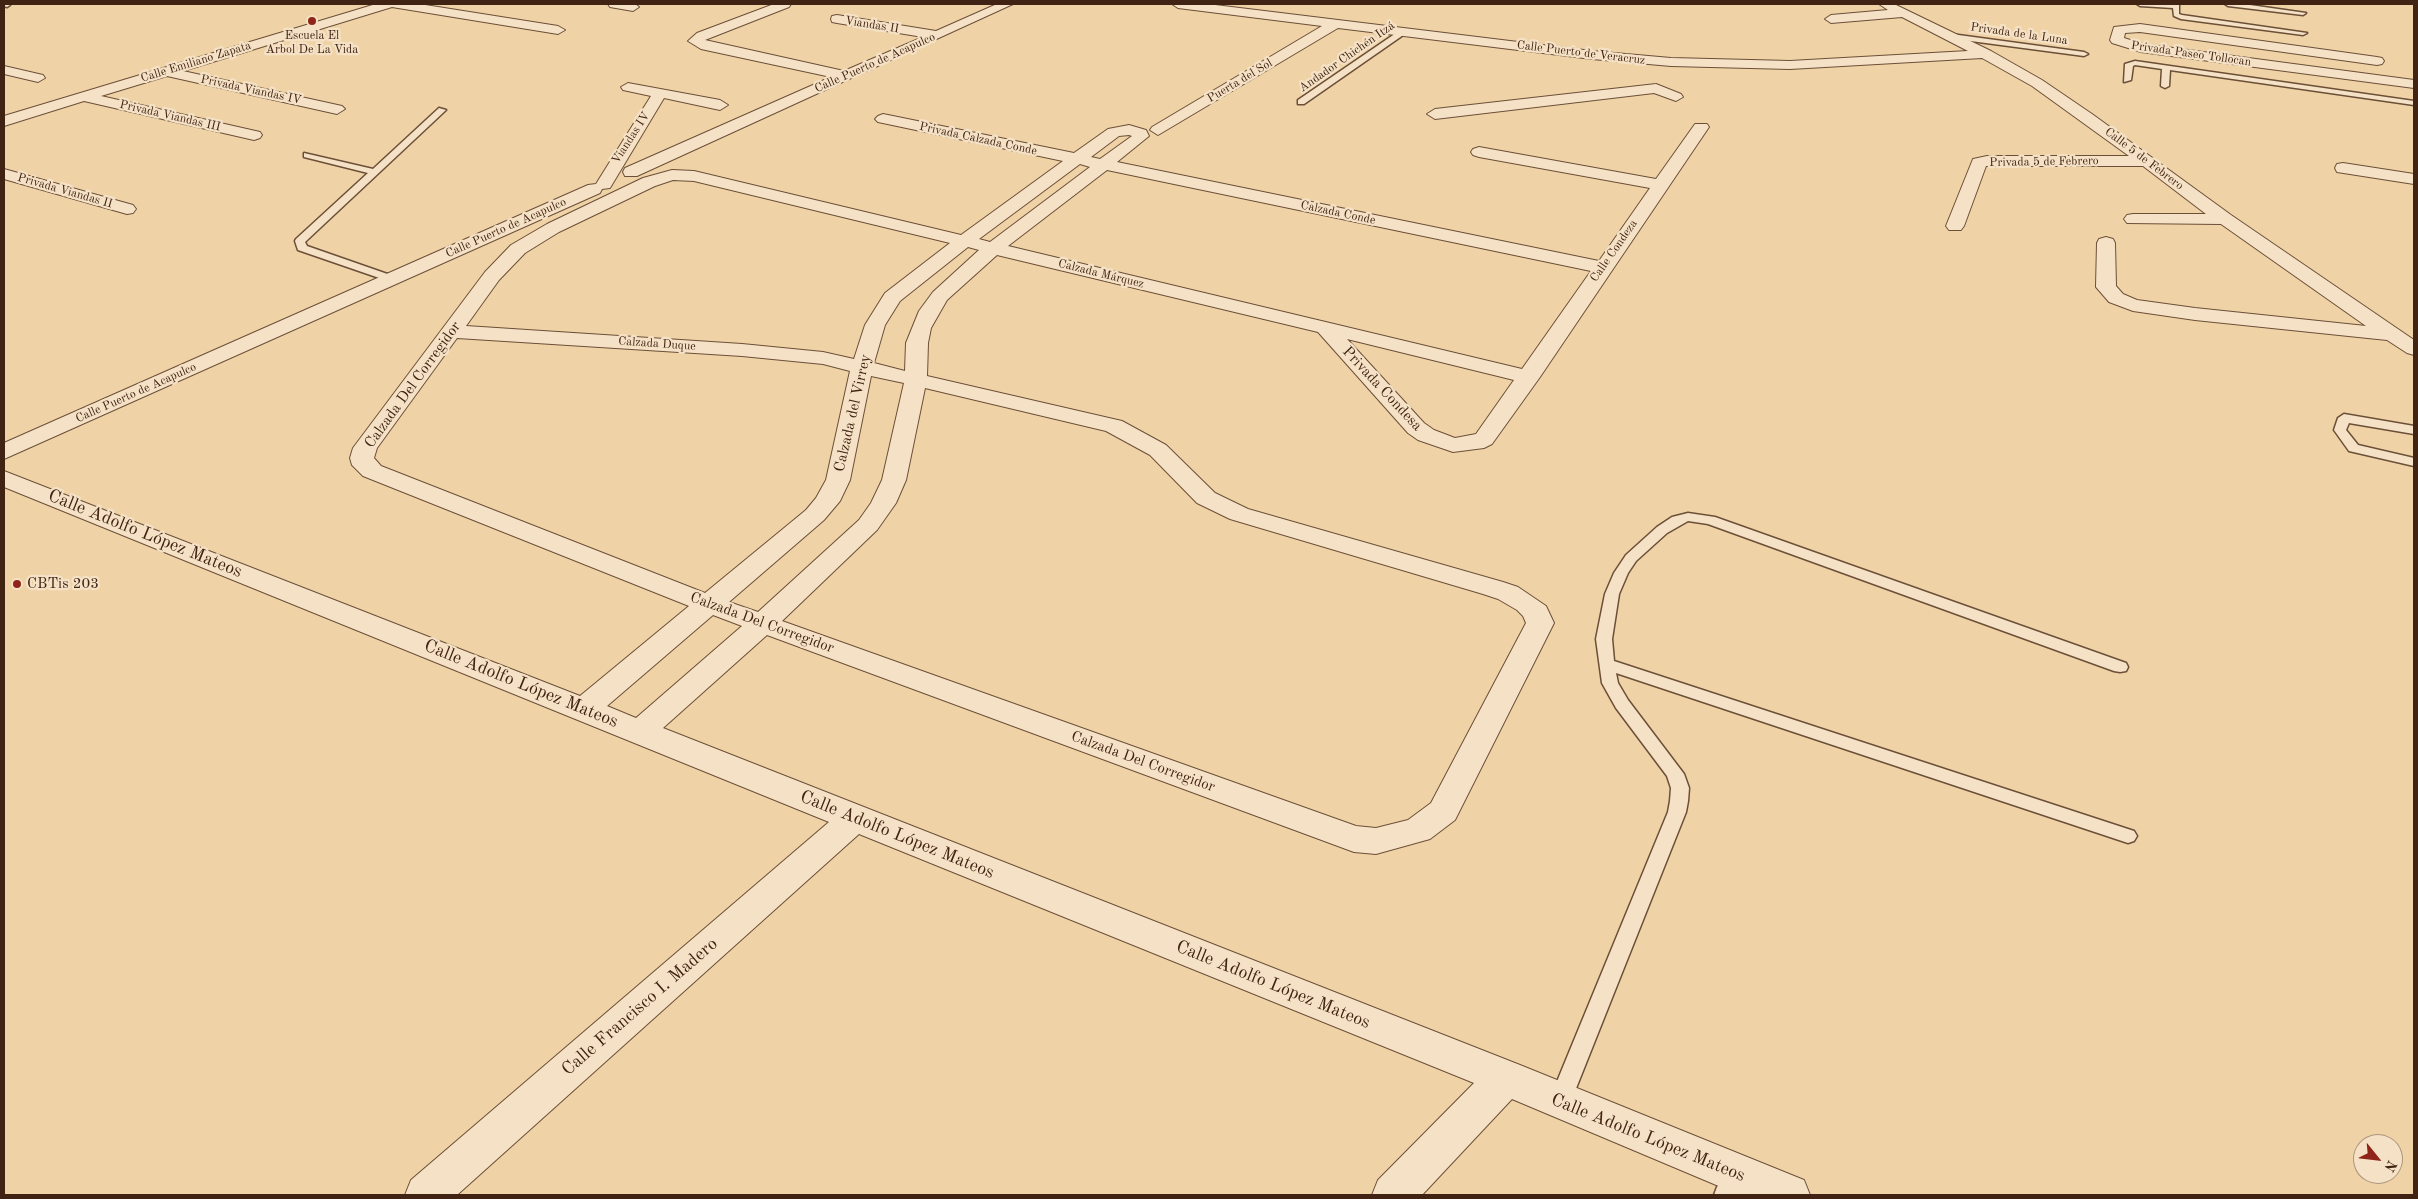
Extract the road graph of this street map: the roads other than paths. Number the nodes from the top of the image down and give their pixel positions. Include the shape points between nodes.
1 (388, 4) edge
2 (397, 4) edge
3 (614, 4) edge
4 (786, 4) edge
5 (1007, 4) edge
6 (1178, 4) edge
7 (1885, 4) edge
8 (2140, 4) edge
9 (2228, 4) edge
10 (2176, 5) edge
11 (633, 7) dead end
12 (1903, 13) junction
13 (2303, 13) dead end
14 (837, 19) dead end
15 (1303, 19) junction
16 (1831, 19) dead end
17 (1336, 23) junction
18 (558, 30) dead end
19 (1322, 31) junction
20 (1405, 31) junction
21 (2303, 33) dead end
22 (938, 35) junction
23 (1951, 36) junction
24 (1986, 54) junction
25 (2084, 54) dead end
26 (1592, 55) junction
27 (2377, 61) dead end
28 (2166, 67) junction
29 (4, 70) edge
30 (1606, 70) dead end
31 (165, 72) junction
32 (851, 74) junction
33 (38, 78) dead end
34 (2128, 80) dead end
35 (1619, 81) dead end
36 (2414, 84) edge
37 (2165, 86) dead end
38 (628, 87) dead end
39 (1522, 87) dead end
40 (1636, 90) junction
41 (660, 93) junction
42 (85, 96) junction
43 (1676, 97) dead end
44 (1538, 101) junction
45 (1301, 102) dead end
46 (2414, 103) edge
47 (720, 105) dead end
48 (338, 109) dead end
49 (442, 110) dead end
50 (1435, 114) dead end
51 (882, 119) dead end
52 (4, 120) edge
53 (1701, 126) dead end
54 (1158, 130) dead end
55 (254, 135) dead end
56 (1479, 152) dead end
57 (307, 155) dead end
58 (1074, 159) junction
59 (2146, 161) junction
60 (1101, 165) junction
61 (2343, 168) dead end
62 (376, 172) junction
63 (4, 174) edge
64 (672, 175) joint
65 (2414, 179) edge
66 (604, 184) junction
67 (1660, 185) junction
68 (127, 209) dead end
69 (2133, 218) dead end
70 (2225, 218) junction
71 (1955, 226) dead end
72 (963, 242) junction
73 (2106, 243) dead end
74 (993, 248) junction
75 (1602, 268) junction
76 (392, 279) junction
77 (1326, 329) junction
78 (452, 331) junction
79 (2390, 334) junction
80 (2414, 349) edge
81 (862, 366) junction
82 (1529, 377) junction
83 (916, 378) junction
84 (2414, 430) edge
85 (4, 452) edge
86 (2414, 462) edge
87 (4, 478) edge
88 (709, 604) junction
89 (762, 624) junction
90 (1606, 664) junction
91 (2120, 667) dead end
92 (584, 709) junction
93 (639, 732) junction
94 (855, 818) junction
95 (2128, 836) dead end
96 (1506, 1078) junction
97 (1560, 1102) junction
98 (1733, 1186) edge
99 (426, 1195) edge
100 (1393, 1195) edge
101 (1789, 1195) edge

1 - 31 street, Calle Emiliano Zapata
2 - 18 street
3 - 11 street
4 - 32 street via 694,41
5 - 22 street, Calle Puerto de Acapulco
6 - 15 street, Calle Puerto de Veracruz
7 - 12 street, Calle 5 de Febrero
8 - 10 lane
9 - 13 lane
10 - 21 lane via 2176,15 2181,17
12 - 16 street
12 - 23 street, Calle 5 de Febrero
14 - 22 street, Viandas II
15 - 17 street, Calle Puerto de Veracruz
15 - 19 street via 1306,26
17 - 19 street, Puerta del Sol
17 - 20 street, Calle Puerto de Veracruz
19 - 54 street, Puerta del Sol
20 - 26 street, Calle Puerto de Veracruz
20 - 45 lane, Andador Chichén Itzá
22 - 32 street, Calle Puerto de Acapulco
23 - 24 street, Calle 5 de Febrero
23 - 25 lane, Privada de la Luna
24 - 26 street, Calle Puerto de Veracruz via 1790,65 1694,64
24 - 59 street, Calle 5 de Febrero via 2037,83
26 - 30 street
27 - 36 street, Privada Paseo Tollocan via 2140,28 2120,30 2117,40 2141,48
28 - 34 lane via 2129,64
28 - 37 lane
28 - 46 lane
29 - 33 street
31 - 42 street, Calle Emiliano Zapata
31 - 48 street, Privada Viandas IV
32 - 66 street, Calle Puerto de Acapulco
35 - 40 street
38 - 41 street
39 - 44 street
40 - 43 street via 1656,88
40 - 44 street
41 - 47 street
41 - 66 street, Viandas IV
42 - 52 street, Calle Emiliano Zapata
42 - 55 street, Privada Viandas III
44 - 50 street
49 - 62 lane
51 - 58 street, Privada Calzada Conde
53 - 67 street, Calle Condeza
56 - 67 street
57 - 62 lane
58 - 60 street, Calzada Conde
58 - 60 street, Calzada del Virrey via 1117,130 1140,133 1141,136
58 - 72 street, Calzada del Virrey
59 - 70 street, Calle 5 de Febrero
59 - 71 street, Privada 5 de Febrero via 1979,163
60 - 74 street
60 - 75 street, Calzada Conde
61 - 65 street
62 - 76 lane via 300,241 302,248
63 - 68 street, Privada Viandas II
64 - 72 street, Calzada Márquez via 694,176
64 - 78 street, Calzada Del Corregidor via 649,182 530,241 504,262
66 - 76 street, Calle Puerto de Acapulco
67 - 75 street, Calle Condeza
69 - 70 street
70 - 79 street, Calle 5 de Febrero
72 - 74 street, Calzada Márquez
72 - 81 street, Calzada del Virrey via 892,297 875,325
73 - 79 street, Calle 5 de Febrero via 2106,287 2116,298 2150,309
74 - 77 street, Calzada Márquez
74 - 83 street via 940,296 929,311 917,343
75 - 82 street, Calle Condeza
76 - 85 street, Calle Puerto de Acapulco
77 - 82 street, Calzada Márquez
77 - 82 street, Privada Condesa via 1416,428 1452,444 1465,445 1484,439
78 - 81 street, Calzada Duque via 784,353
78 - 88 street, Calzada Del Corregidor via 365,448 364,465
79 - 80 street, Calle 5 de Febrero
81 - 83 street, Calzada Del Corregidor
81 - 88 street, Calzada del Virrey via 838,480 827,501 815,516
83 - 89 street via 894,480 884,503 868,525
83 - 89 street, Calzada Del Corregidor via 1114,426 1158,450 1206,498 1239,514 1493,588 1527,604 1536,612 1540,623 1443,811 1418,830 1397,838 1376,841 1354,839
84 - 86 lane via 2344,418 2340,430 2354,448
87 - 92 street, Calle Adolfo López Mateos
88 - 89 street, Calzada Del Corregidor
88 - 92 street, Calzada del Virrey
89 - 93 street
90 - 91 lane via 1604,639 1612,594 1621,573 1631,558 1656,535 1677,520 1688,517 1724,525
90 - 95 lane
90 - 97 lane via 1610,683 1622,704 1675,774 1680,801
92 - 93 street, Calle Adolfo López Mateos
93 - 94 street, Calle Adolfo López Mateos
94 - 96 street, Calle Adolfo López Mateos
94 - 99 street, Calle Francisco I. Madero
96 - 97 street, Calle Adolfo López Mateos
96 - 100 street
97 - 98 street, Calle Adolfo López Mateos
98 - 101 street, Calle Adolfo López Mateos

